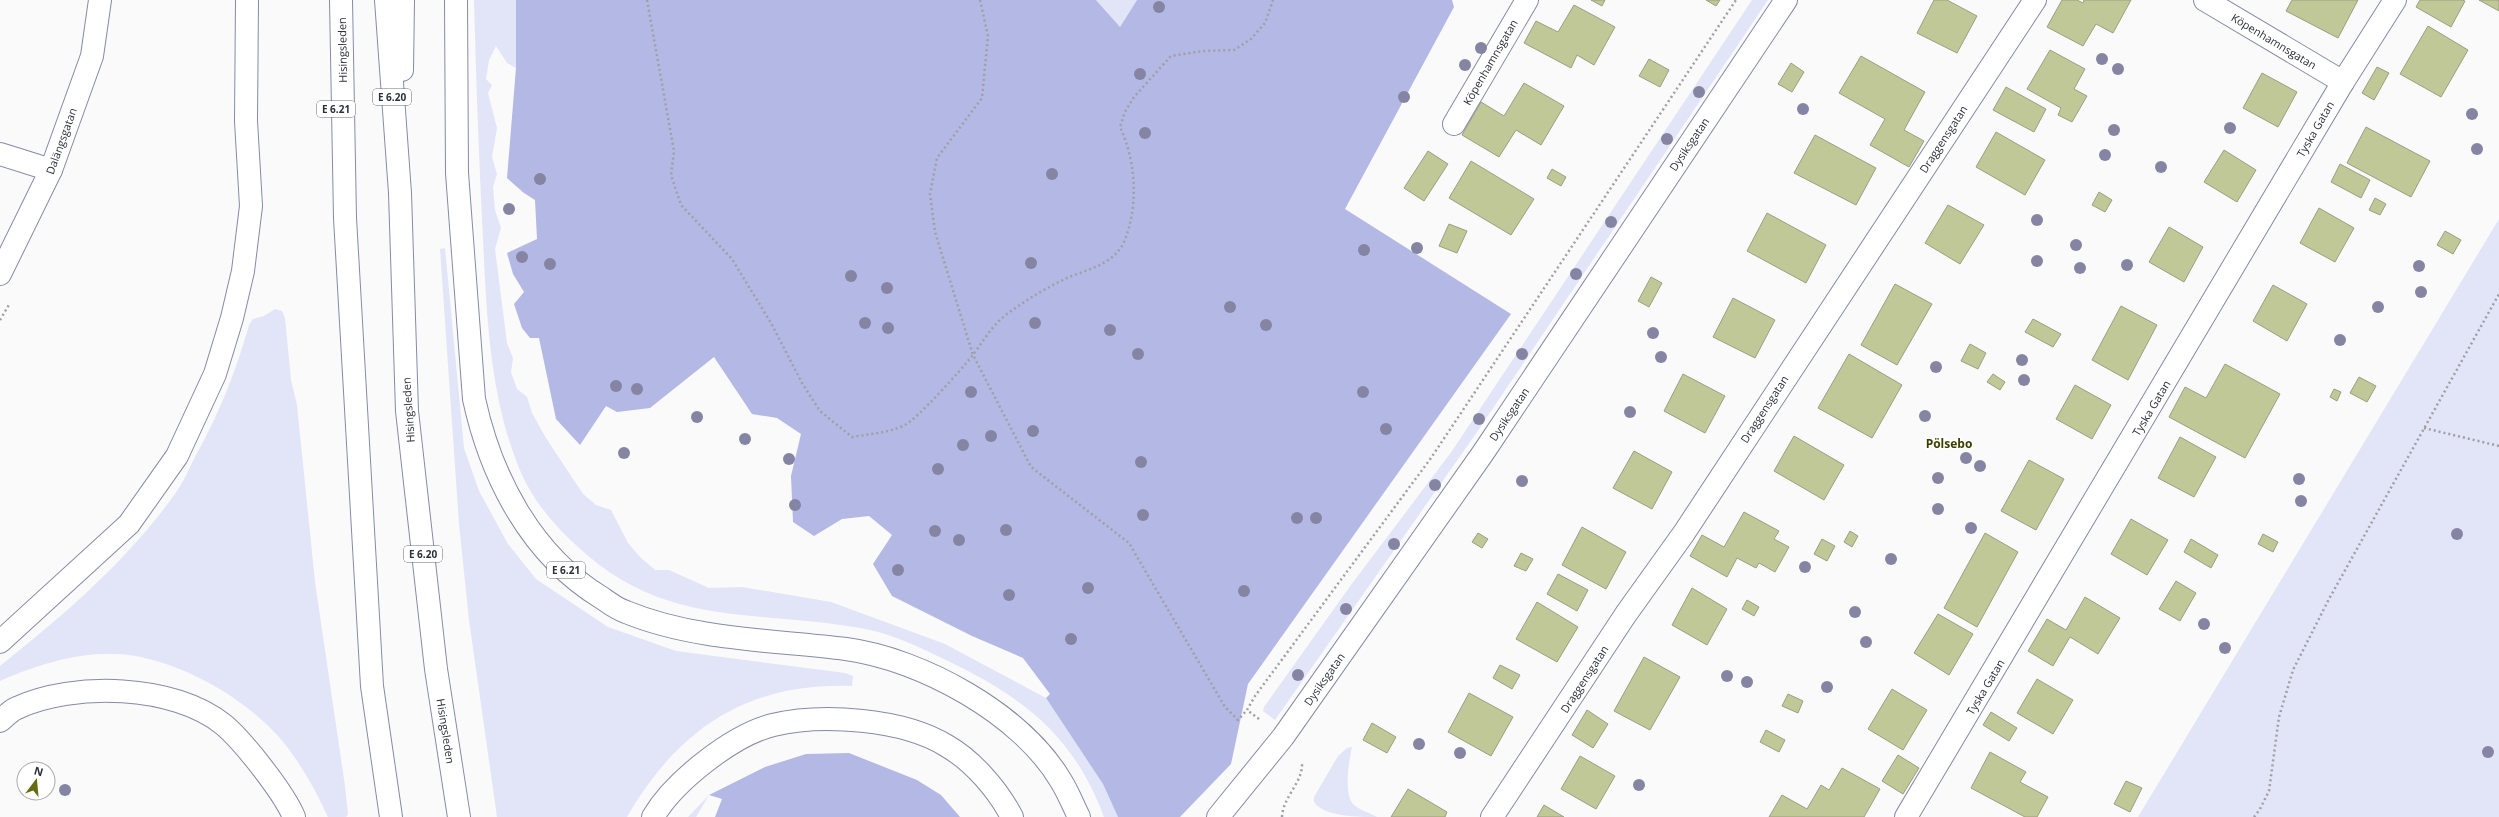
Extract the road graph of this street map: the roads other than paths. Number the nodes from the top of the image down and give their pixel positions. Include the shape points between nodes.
1 (100, 0) edge
2 (247, 0) edge
3 (326, 0) edge
4 (341, 0) edge
5 (386, 0) edge
6 (403, 0) edge
7 (456, 0) edge
8 (1527, 0) edge
9 (1786, 0) edge
10 (2035, 0) edge
11 (2205, 0) edge
12 (2395, 0) edge
13 (2343, 82) junction
14 (1454, 124) dead end
15 (0, 154) edge
16 (51, 170) junction
17 (400, 193) junction
18 (345, 218) junction
19 (0, 274) edge
20 (0, 642) edge
21 (0, 721) edge
22 (294, 817) edge
23 (391, 817) edge
24 (459, 817) edge
25 (653, 817) edge
26 (1012, 817) edge
27 (1079, 817) edge
28 (1218, 817) edge
29 (1492, 817) edge
30 (1906, 817) edge

1 - 16 main road, Dalängsgatan via 92,56
2 - 20 main road via 246,121 251,206 243,271 215,374 177,456 129,524
3 - 18 main road, E 6.21
4 - 18 main road, Hisingsleden
5 - 17 main road, Hisingsleden / E 6.20
6 - 17 main road
7 - 27 main road, E 6.21 via 457,173 474,398 481,432 494,466 521,519 548,553 583,586 624,612 669,626 848,650 895,662 957,687 992,708 1015,727 1061,780
8 - 14 main road, Köpenhamnsgatan
9 - 28 main road, Dysiksgatan via 1483,453 1283,737
10 - 29 main road, Draggensgatan via 1688,526 1626,614
11 - 13 main road, Köpenhamnsgatan
12 - 13 main road, Tyska Gatan
13 - 30 main road, Tyska Gatan
15 - 16 main road
16 - 19 main road, Dalängsgatan
17 - 24 main road, Hisingsleden / E 6.20 via 407,412 436,669
18 - 23 main road, Hisingsleden / E 6.21 via 372,686
21 - 22 main road via 15,708 50,695 119,690 157,696 196,709 223,724 249,751
25 - 26 main road via 685,777 746,734 773,725 804,720 857,720 908,729 934,739 948,746 981,774

